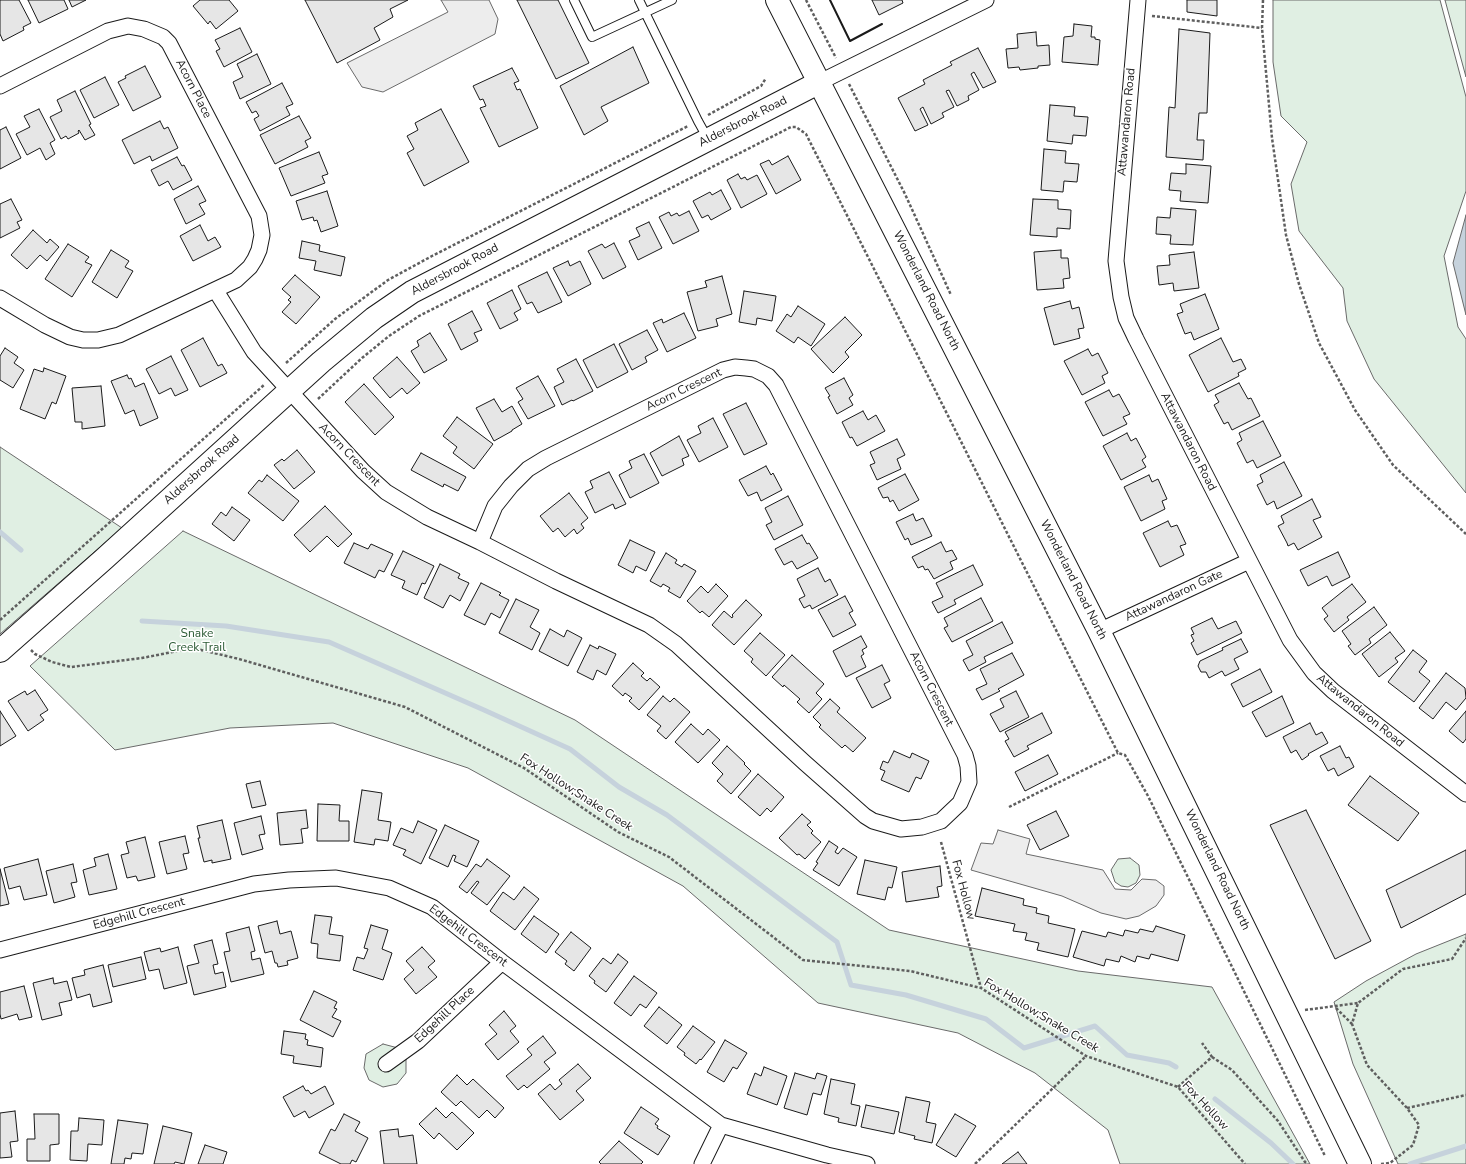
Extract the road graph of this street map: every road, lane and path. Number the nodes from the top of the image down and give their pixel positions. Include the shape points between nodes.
1 (574, 0) edge
2 (639, 0) edge
3 (672, 0) edge
4 (777, 0) edge
5 (986, 0) edge
6 (1263, 0) edge
7 (962, 5) edge
8 (1138, 7) edge
9 (646, 12) junction
10 (1262, 28) junction
11 (820, 82) junction
12 (0, 86) edge
13 (708, 140) junction
14 (216, 291) junction
15 (0, 298) edge
16 (260, 389) dead end
17 (290, 392) junction
18 (306, 410) junction
19 (1466, 534) edge
20 (480, 542) junction
21 (1249, 561) junction
22 (0, 620) edge
23 (1099, 631) junction
24 (18, 636) junction
25 (0, 651) edge
26 (1118, 753) junction
27 (1466, 794) edge
28 (1009, 807) dead end
29 (941, 842) dead end
30 (1466, 938) edge
31 (0, 950) edge
32 (502, 962) junction
33 (981, 988) junction
34 (1358, 1003) junction
35 (1335, 1007) junction
36 (1303, 1011) dead end
37 (1352, 1024) junction
38 (1202, 1043) dead end
39 (1086, 1056) junction
40 (1212, 1057) junction
41 (386, 1064) dead end
42 (1118, 1067) joint
43 (1178, 1087) junction
44 (1466, 1094) edge
45 (1407, 1108) junction
46 (721, 1125) junction
47 (1325, 1156) dead end
48 (702, 1164) edge
49 (867, 1164) edge
50 (975, 1164) edge
51 (1245, 1164) edge
52 (1308, 1164) edge
53 (1360, 1164) edge
54 (1381, 1164) edge

1 - 9 lane via 592,37
2 - 9 lane
3 - 9 lane
4 - 11 main road, Wonderland Road North
5 - 7 street, Aldersbrook Road
6 - 10 path
7 - 11 street, Aldersbrook Road
8 - 10 path
8 - 21 street, Attawandaron Road via 1117,242 1116,261 1121,297 1126,318 1136,339
9 - 13 lane
10 - 19 path via 1272,138 1286,235 1299,284 1320,343 1355,410 1393,465
11 - 13 main road, Aldersbrook Road
11 - 23 main road, Wonderland Road North
12 - 14 street, Acorn Place via 108,31 128,26 163,37 169,43 258,216 262,235 259,250 250,267 236,280
13 - 17 main road, Aldersbrook Road via 412,292 374,318 321,362
14 - 15 street, Acorn Place via 119,335 90,340 70,337
14 - 17 street via 254,352
16 - 22 path
17 - 18 street, Acorn Crescent
17 - 24 main road, Aldersbrook Road
18 - 20 street, Acorn Crescent via 363,472 386,492 427,517
18 - 26 path via 362,358 419,316 791,127 796,127 806,134
20 - 20 street, Acorn Crescent via 660,632 873,821 900,829 922,827 941,821 960,803 969,782 965,755 776,385 768,376 754,369 735,367 723,370 546,458 528,469 511,486 496,506
21 - 23 street, Attawandaron Gate
21 - 27 street, Attawandaron Road via 1290,640 1314,674
23 - 53 main road, Wonderland Road North
24 - 25 main road, Aldersbrook Road
24 - 33 path, Fox Hollow;Snake Creek via 34,654 71,667 142,658 193,648 405,707 524,768 618,832 669,857 803,960 910,971
26 - 28 path
26 - 47 path via 1125,755 1148,796
29 - 33 path, Fox Hollow
30 - 34 path via 1452,959 1403,969
31 - 32 street, Edgehill Crescent via 254,884 336,878 389,888 432,907
32 - 41 street, Edgehill Place via 418,1041
32 - 46 street, Edgehill Crescent
33 - 39 path, Fox Hollow;Snake Creek
34 - 35 path
34 - 37 path
35 - 36 path
35 - 37 path
37 - 45 path via 1367,1065
38 - 40 path
39 - 42 path, Fox Hollow;Snake Creek
39 - 50 path
40 - 43 path
40 - 52 path via 1232,1070 1278,1121
42 - 43 path, Fox Hollow
43 - 51 path, Fox Hollow
44 - 45 path
45 - 54 path via 1419,1125 1413,1145 1390,1162
46 - 48 street
46 - 49 street, Edgehill Crescent

